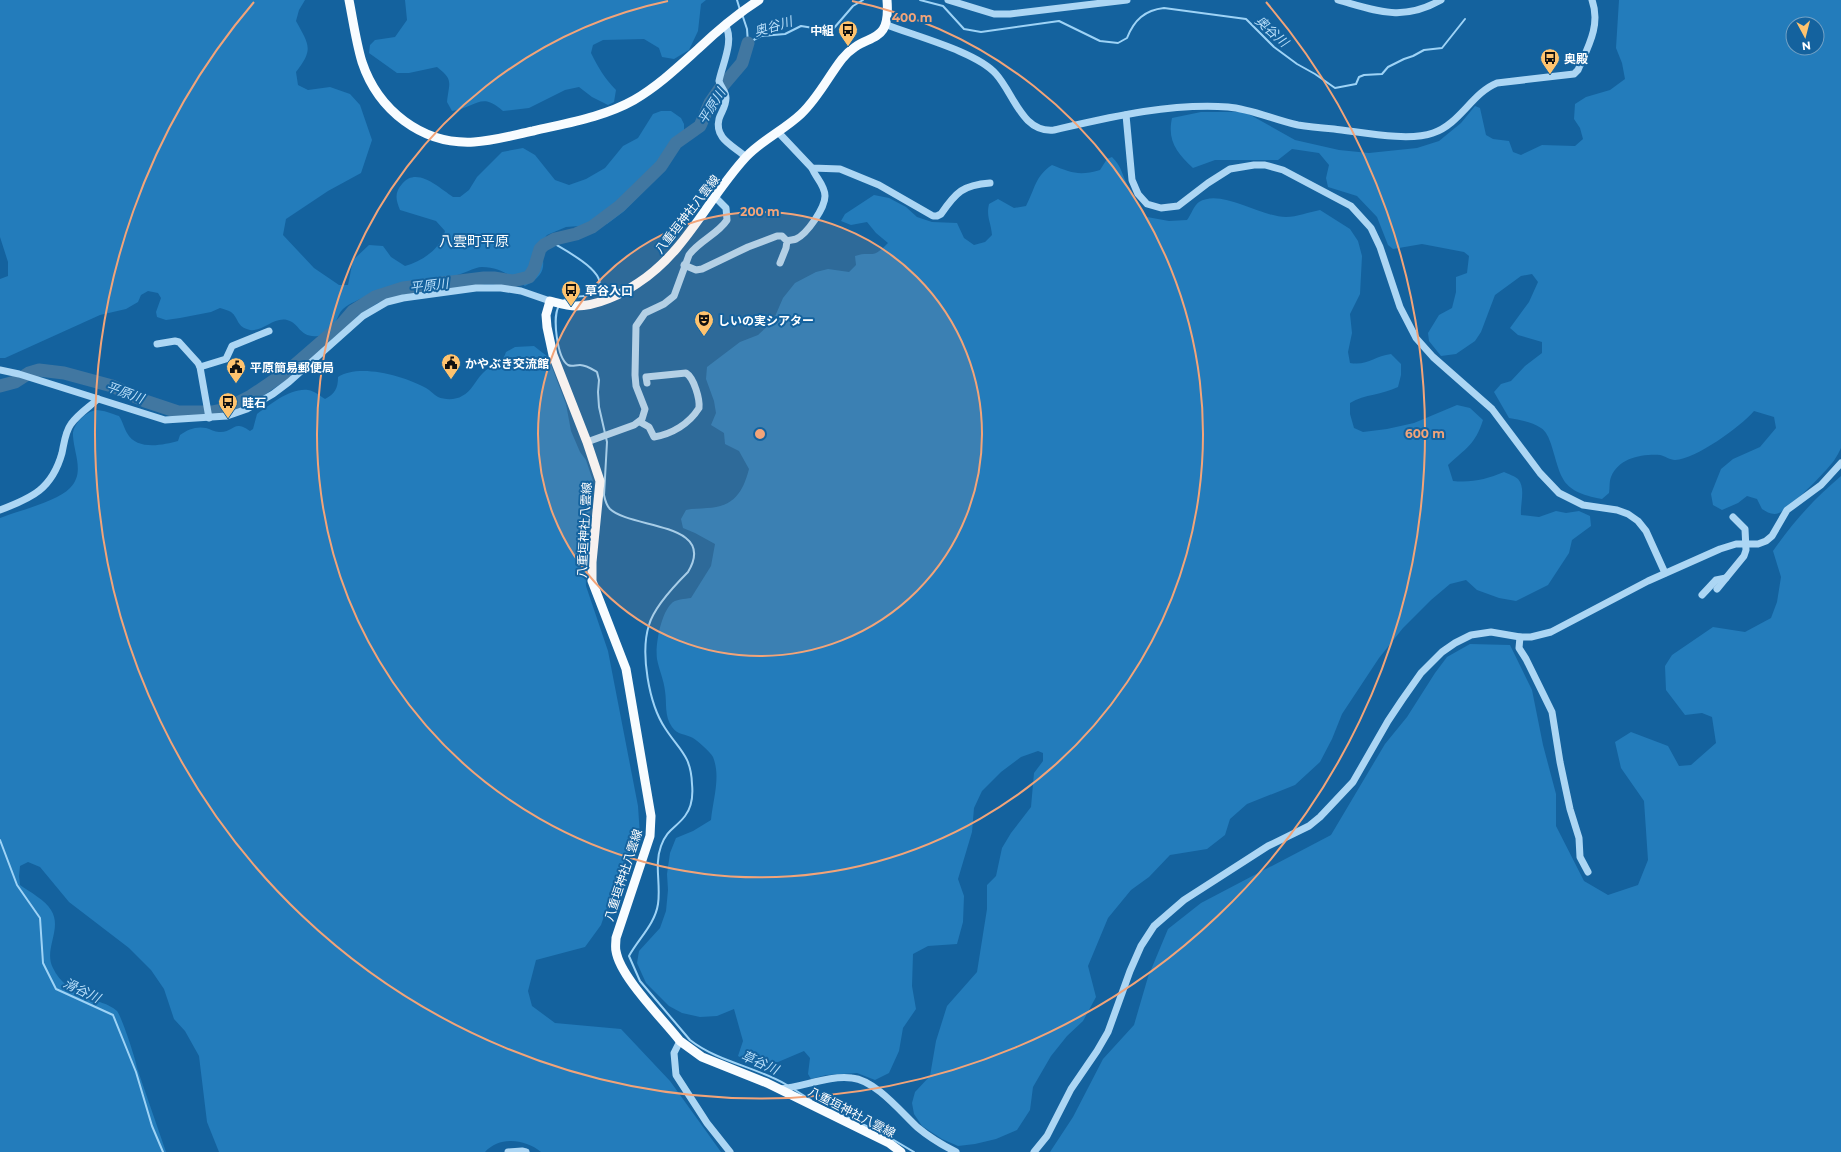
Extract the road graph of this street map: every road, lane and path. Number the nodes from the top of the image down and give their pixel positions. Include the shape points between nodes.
1 (349, 0) edge
2 (759, 0) edge
3 (887, 0) edge
4 (948, 0) edge
5 (1127, 0) edge
6 (1338, 0) edge
7 (1441, 0) edge
8 (1592, 0) edge
9 (725, 25) junction
10 (886, 25) junction
11 (1126, 115) junction
12 (778, 132) junction
13 (746, 157) junction
14 (812, 168) junction
15 (990, 183) dead end
16 (716, 198) junction
17 (787, 241) junction
18 (780, 263) dead end
19 (684, 265) junction
20 (556, 302) junction
21 (269, 331) dead end
22 (157, 344) dead end
23 (200, 367) junction
24 (0, 370) edge
25 (647, 383) dead end
26 (98, 399) junction
27 (208, 417) junction
28 (640, 422) junction
29 (587, 442) junction
30 (1841, 463) edge
31 (0, 510) edge
32 (1733, 517) dead end
33 (1746, 545) junction
34 (1665, 573) junction
35 (1726, 578) junction
36 (1717, 589) dead end
37 (1702, 595) dead end
38 (1520, 637) junction
39 (1588, 872) dead end
40 (680, 1041) junction
41 (787, 1088) junction
42 (508, 1152) edge
43 (526, 1152) edge
44 (730, 1152) edge
45 (901, 1152) edge
46 (956, 1152) edge
47 (1034, 1152) edge

1 - 9 main road via 362,61 383,102 397,117 421,132 444,140 461,142 489,141 507,137 582,119 624,105 649,90
2 - 9 main road
3 - 10 main road
4 - 5 street via 994,14 1010,14
6 - 7 street via 1398,14 1429,7
8 - 11 street via 1595,13 1594,30 1574,74 1505,81 1491,86 1435,133 1392,136 1298,125 1246,109 1227,107 1160,109
9 - 13 street via 729,41 719,81 726,102 719,120 719,132 724,140
10 - 11 street via 987,66 1004,84 1028,121 1042,130 1054,130
10 - 12 main road, 八重垣神社八雲線 via 877,36 850,50 809,106
11 - 34 street via 1132,180 1138,194 1147,204 1161,208 1178,206 1230,169 1265,165 1283,170 1351,206 1371,228 1400,307 1416,338 1433,357 1492,409 1559,494 1583,505 1617,510 1638,521 1646,531
12 - 13 main road, 八重垣神社八雲線
12 - 14 street
13 - 16 main road, 八重垣神社八雲線
14 - 15 street via 840,169 879,185 927,213 937,216 958,192 974,184
14 - 17 street via 825,195 823,205 818,216 802,235
16 - 19 street via 726,208 727,220 693,250
16 - 20 main road, 八重垣神社八雲線 via 677,249 638,284 592,304 574,306
17 - 18 street
17 - 19 street via 782,236 773,237 748,246 702,269 696,270
19 - 28 street via 674,296 645,313 636,326 634,375 645,409
20 - 27 street via 521,291 476,288 387,302 363,316 289,382 260,403 238,414
20 - 29 main road, 八重垣神社八雲線 via 546,315 549,343
21 - 23 street via 232,346 226,359
22 - 23 street via 179,342
23 - 27 street
24 - 26 street
25 - 28 street via 646,377 686,373 690,376 699,408 675,432 668,435 654,437 649,427
26 - 27 street via 165,420
26 - 31 street via 70,424 58,463 46,484 22,502
28 - 29 street
29 - 40 main road, 八重垣神社八雲線 via 598,472 600,490 592,581 626,669 651,816 650,836 619,926 616,951 624,970
30 - 33 street via 1821,485 1787,510 1772,536 1758,544
32 - 33 street via 1745,530
33 - 34 street via 1728,546
33 - 35 street via 1744,556
34 - 38 street via 1551,632
35 - 36 street
35 - 37 street via 1716,580
38 - 39 street via 1519,648 1552,712 1570,809 1579,838 1580,857
38 - 47 street via 1491,632 1471,636 1442,652 1421,673 1402,700 1353,782 1320,817 1309,826 1268,846 1184,900 1154,926 1141,946 1130,971 1108,1032 1071,1089 1047,1136
40 - 41 main road, 八重垣神社八雲線 via 702,1057
40 - 44 street via 674,1053 676,1075 707,1123
41 - 45 main road, 八重垣神社八雲線
41 - 46 street via 844,1077 860,1079 881,1093 939,1144
42 - 43 street

